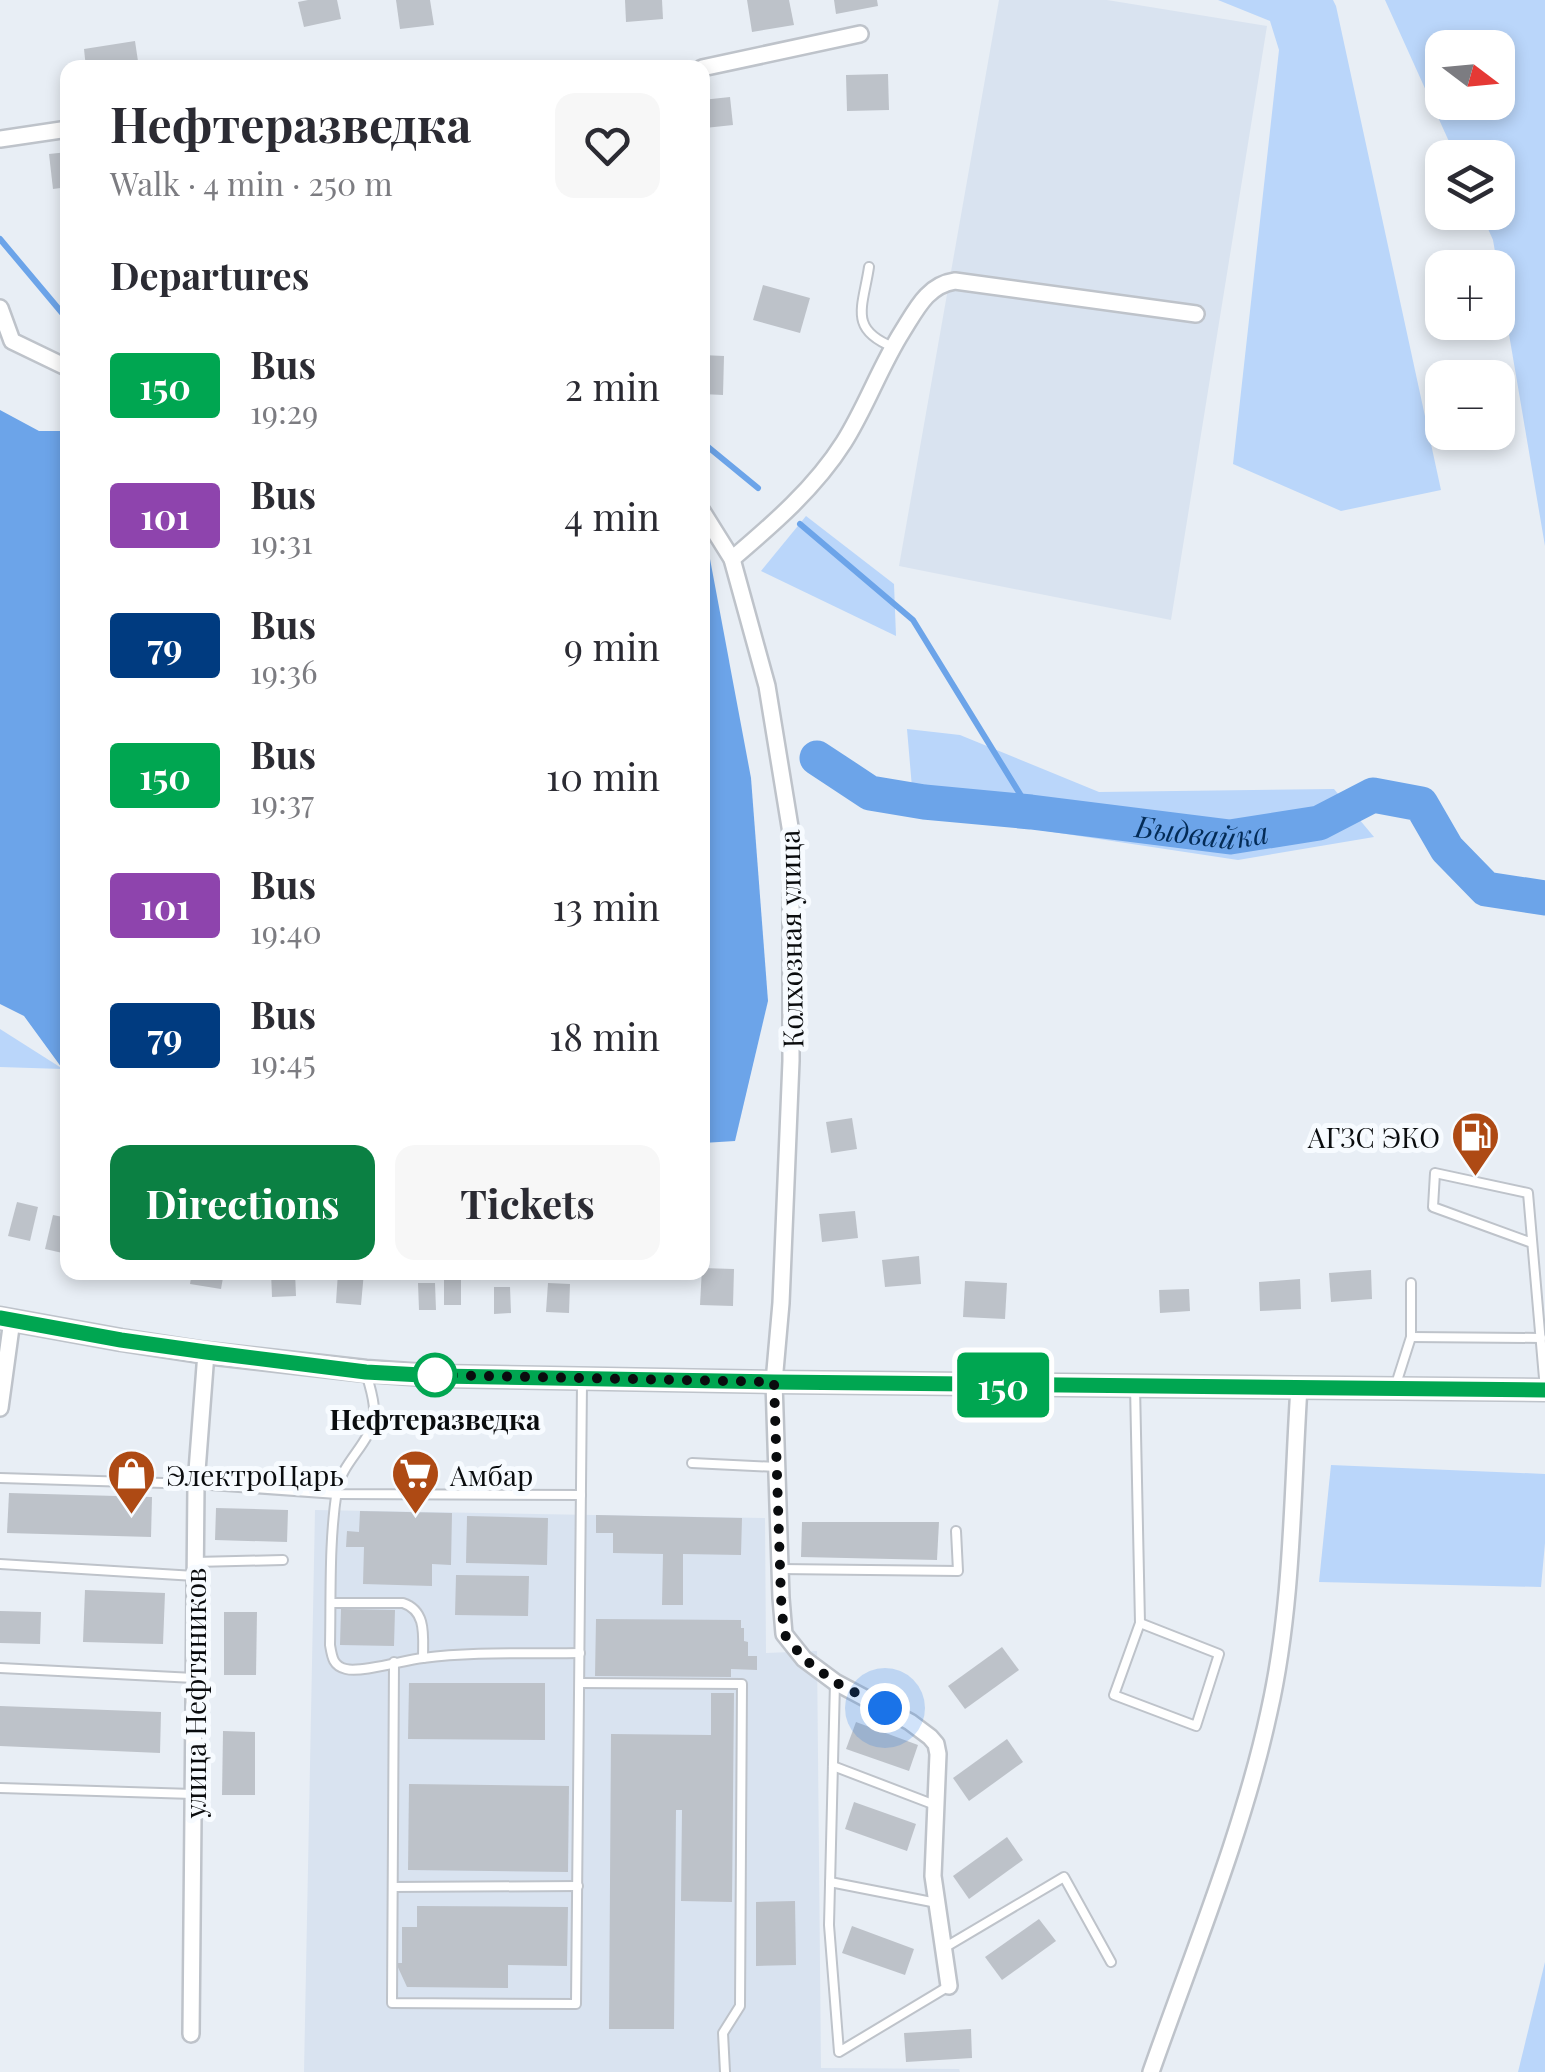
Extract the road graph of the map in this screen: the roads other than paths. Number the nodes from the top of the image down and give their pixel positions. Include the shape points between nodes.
1 (860, 34) dead end
2 (710, 66) edge
3 (60, 130) edge
4 (0, 139) edge
5 (869, 267) dead end
6 (0, 308) edge
7 (1196, 314) dead end
8 (6, 340) edge
9 (893, 347) junction
10 (60, 364) edge
11 (710, 524) edge
12 (732, 558) junction
13 (1532, 1243) junction
14 (1411, 1283) dead end
15 (6, 1319) edge
16 (1411, 1337) junction
17 (1541, 1338) junction
18 (206, 1352) junction
19 (3, 1363) edge
20 (366, 1372) junction
21 (582, 1378) junction
22 (774, 1382) junction
23 (1135, 1386) junction
24 (1298, 1388) junction
25 (1394, 1388) junction
26 (1545, 1390) edge
27 (0, 1408) edge
28 (692, 1463) dead end
29 (777, 1466) junction
30 (0, 1478) edge
31 (196, 1484) junction
32 (337, 1494) junction
33 (582, 1495) junction
34 (956, 1531) dead end
35 (283, 1560) dead end
36 (0, 1564) edge
37 (195, 1569) junction
38 (780, 1569) junction
39 (331, 1603) junction
40 (1140, 1623) junction
41 (580, 1653) junction
42 (423, 1658) junction
43 (394, 1662) junction
44 (0, 1668) edge
45 (194, 1678) junction
46 (835, 1682) junction
47 (580, 1683) junction
48 (833, 1766) junction
49 (0, 1788) edge
50 (193, 1794) junction
51 (935, 1805) junction
52 (830, 1882) junction
53 (578, 1886) junction
54 (393, 1887) junction
55 (937, 1903) junction
56 (944, 1948) junction
57 (1111, 1962) dead end
58 (950, 1986) joint
59 (191, 2034) dead end
60 (725, 2072) edge
61 (1151, 2072) edge

1 - 2 street
3 - 4 street
5 - 9 lane via 861,320 874,340
6 - 8 street
7 - 9 street via 945,282 919,304
8 - 10 street
9 - 12 street via 834,457 806,492
11 - 12 street, Колхозная улица
12 - 22 street, Колхозная улица via 766,686 791,832 791,1061
13 - 13 lane via 1528,1193 1435,1172 1433,1206
13 - 17 lane
14 - 16 lane
15 - 18 main road
15 - 19 street
16 - 17 lane
16 - 25 lane
17 - 26 lane
18 - 20 main road
18 - 31 street, улица Нефтяников
19 - 27 street
20 - 21 main road
20 - 32 lane via 374,1416
21 - 22 main road
21 - 33 lane
22 - 23 main road
22 - 29 street, Колхозная улица
23 - 24 main road
23 - 40 lane
24 - 25 main road
24 - 61 street via 1284,1624 1270,1712 1242,1813
25 - 26 main road
28 - 29 lane
29 - 38 street, Колхозная улица
30 - 31 lane
31 - 32 lane
31 - 37 street, улица Нефтяников
32 - 33 lane
32 - 39 lane
33 - 41 lane
34 - 38 lane via 958,1571
35 - 37 lane
36 - 37 lane
37 - 45 street, улица Нефтяников
38 - 46 street, Колхозная улица via 784,1634
39 - 42 lane via 413,1606
39 - 43 lane via 330,1645 339,1667 352,1671
40 - 40 lane via 1114,1696 1196,1726 1218,1654
41 - 42 lane
41 - 47 lane
42 - 43 lane
43 - 54 lane
44 - 45 lane
45 - 50 street, улица Нефтяников
46 - 48 lane
46 - 51 street, Колхозная улица via 910,1722 936,1744
47 - 53 lane
47 - 60 lane via 742,1684 740,2006 723,2033
48 - 51 lane
48 - 52 lane
49 - 50 lane
50 - 59 street, улица Нефтяников
51 - 55 street
52 - 55 lane
52 - 58 lane via 839,2052
53 - 54 lane
53 - 54 lane via 576,2004 392,2003
55 - 56 street
56 - 57 lane via 1064,1878
56 - 58 street

